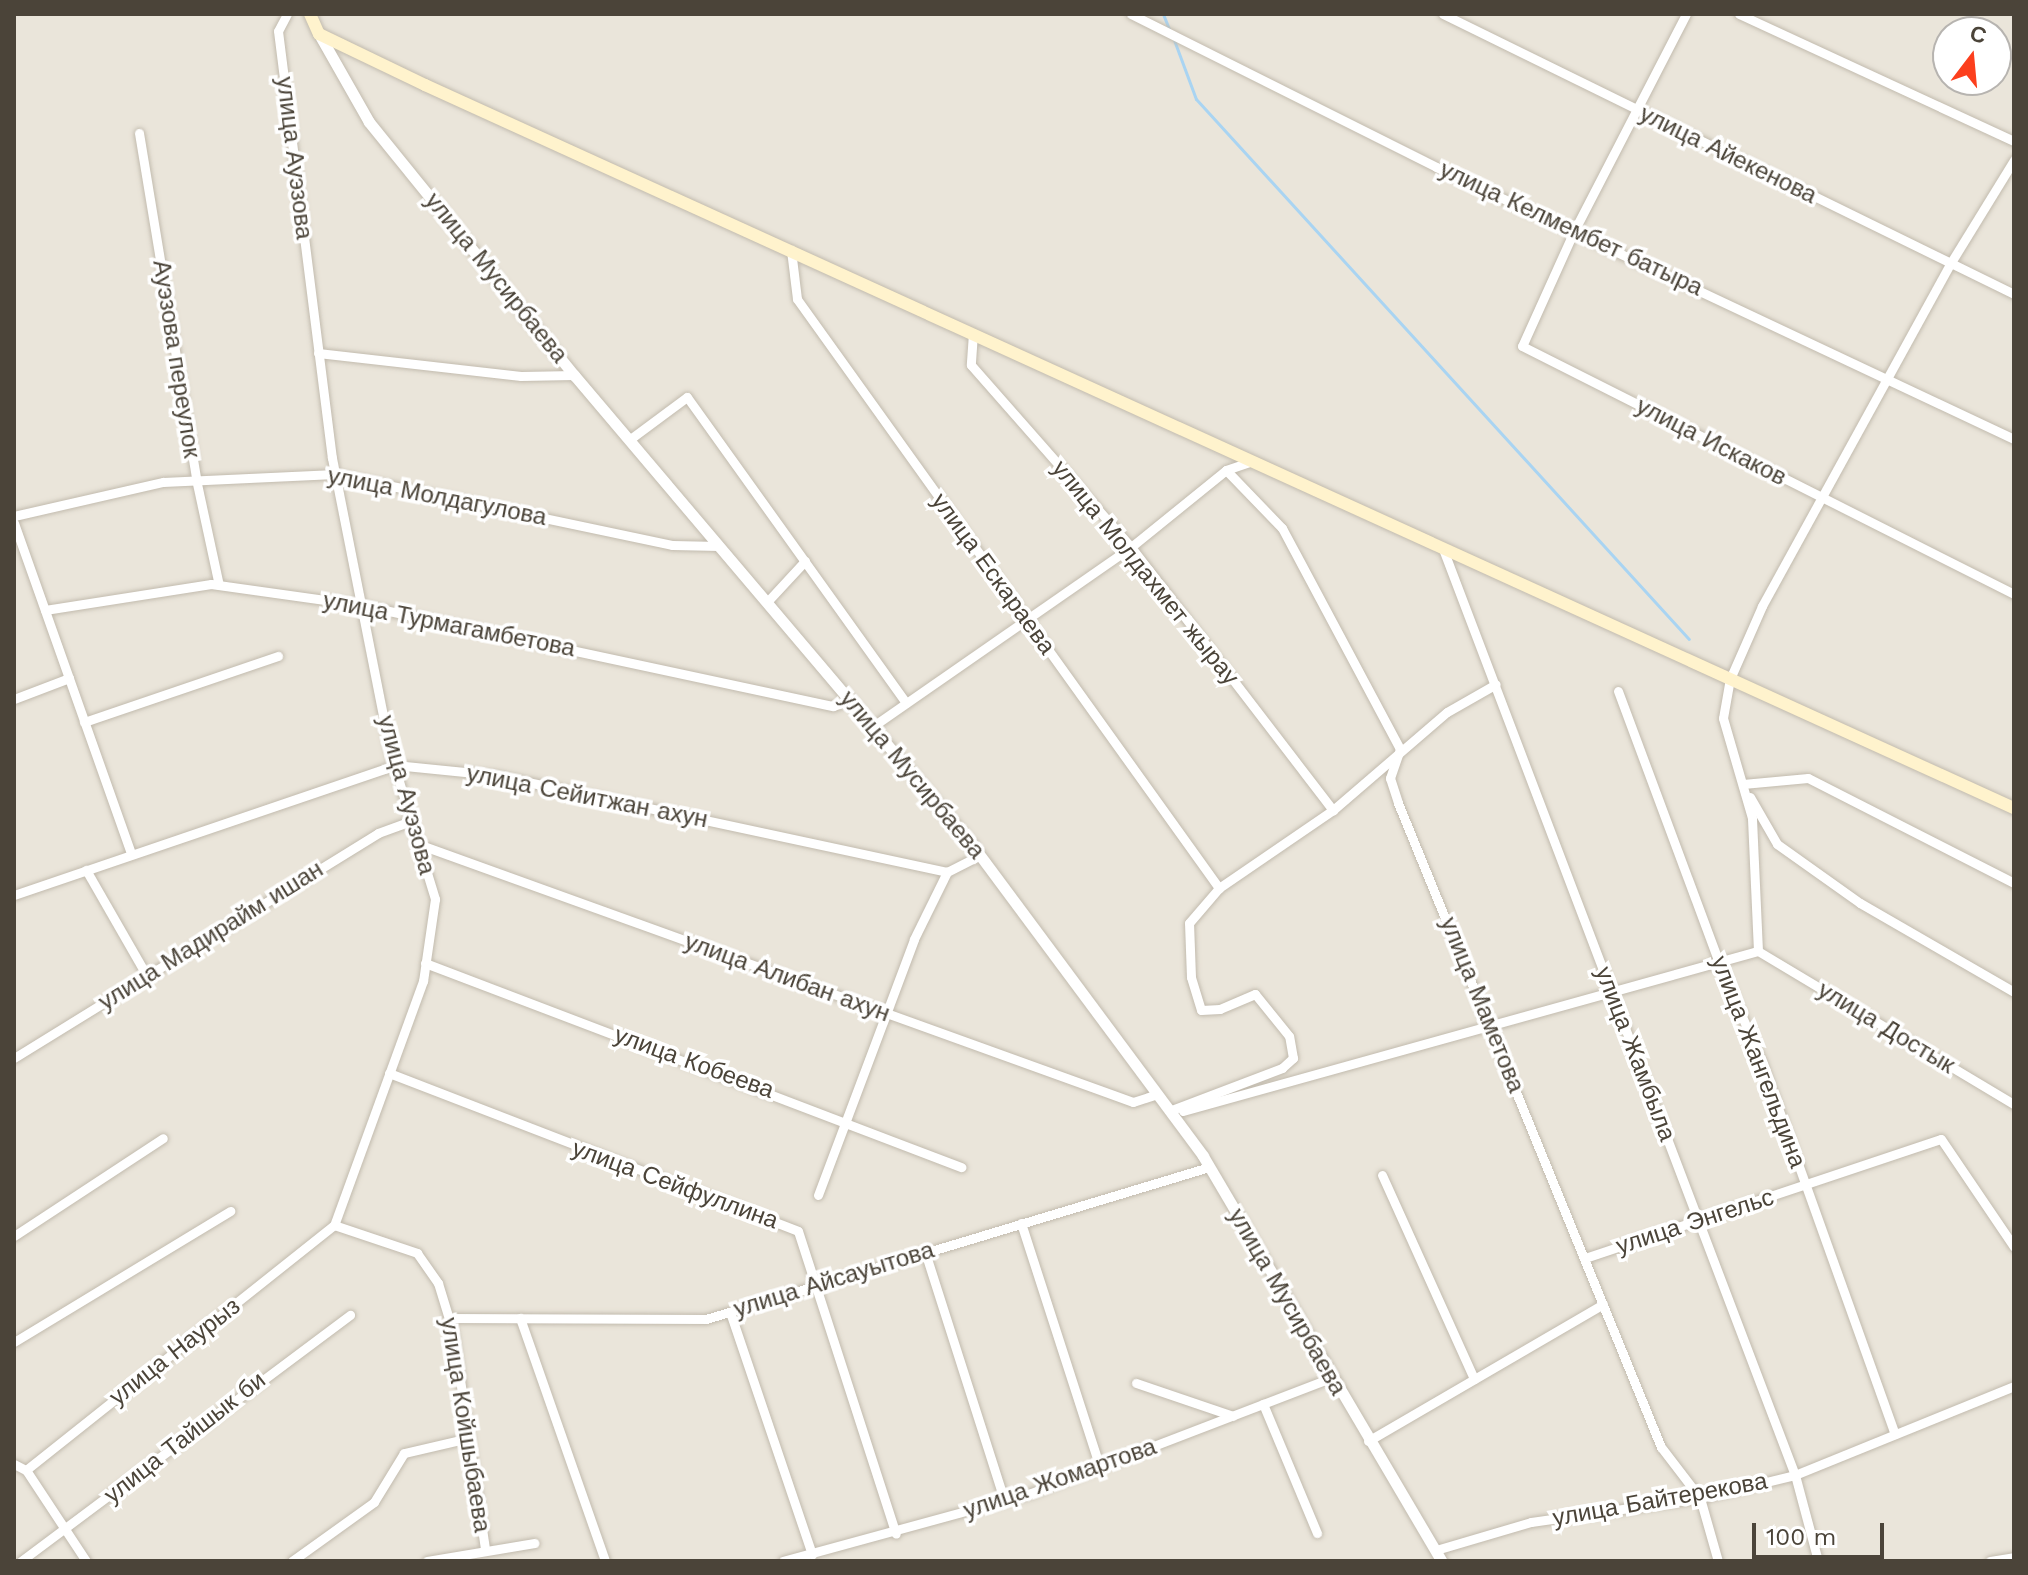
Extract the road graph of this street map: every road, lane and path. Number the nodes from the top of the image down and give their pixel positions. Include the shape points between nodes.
1 (287, 14) edge
2 (310, 14) edge
3 (1131, 14) edge
4 (1443, 14) edge
5 (1686, 14) edge
6 (1739, 14) edge
7 (319, 34) junction
8 (1638, 110) junction
9 (139, 133) dead end
10 (2014, 141) edge
11 (2014, 160) edge
12 (1574, 231) junction
13 (791, 250) junction
14 (1950, 264) junction
15 (2014, 294) edge
16 (973, 333) junction
17 (318, 353) junction
18 (574, 375) junction
19 (1890, 377) junction
20 (2014, 439) edge
21 (629, 440) junction
22 (1254, 460) junction
23 (1226, 470) junction
24 (335, 474) junction
25 (196, 479) junction
26 (1822, 498) junction
27 (14, 516) edge
28 (14, 523) edge
29 (719, 546) junction
30 (1131, 547) junction
31 (1443, 549) junction
32 (805, 561) junction
33 (219, 585) junction
34 (2014, 594) edge
35 (767, 602) junction
36 (361, 605) junction
37 (45, 610) junction
38 (1025, 620) junction
39 (278, 656) dead end
40 (69, 678) junction
41 (1730, 679) junction
42 (1496, 684) junction
43 (1618, 691) dead end
44 (14, 699) edge
45 (850, 700) junction
46 (906, 703) junction
47 (84, 722) junction
48 (872, 727) junction
49 (1400, 749) junction
50 (395, 765) junction
51 (1741, 782) junction
52 (2014, 808) edge
53 (1333, 810) junction
54 (411, 821) junction
55 (418, 844) junction
56 (131, 854) junction
57 (980, 855) junction
58 (86, 870) junction
59 (947, 872) junction
60 (2014, 883) edge
61 (1219, 888) junction
62 (14, 895) edge
63 (1758, 951) junction
64 (425, 963) junction
65 (1719, 963) junction
66 (147, 976) junction
67 (1611, 992) junction
68 (2014, 992) edge
69 (886, 1015) junction
70 (1491, 1026) junction
71 (14, 1058) edge
72 (389, 1073) junction
73 (1157, 1094) junction
74 (2014, 1104) edge
75 (1170, 1112) junction
76 (847, 1120) junction
77 (163, 1138) dead end
78 (961, 1167) dead end
79 (1209, 1167) junction
80 (1382, 1175) dead end
81 (1806, 1186) junction
82 (818, 1195) dead end
83 (230, 1211) dead end
84 (1021, 1223) junction
85 (1699, 1223) junction
86 (334, 1225) junction
87 (14, 1236) edge
88 (2014, 1247) edge
89 (925, 1252) junction
90 (1585, 1258) junction
91 (816, 1285) junction
92 (1603, 1304) junction
93 (730, 1312) junction
94 (350, 1315) dead end
95 (449, 1318) junction
96 (520, 1318) junction
97 (14, 1342) edge
98 (1331, 1378) junction
99 (1474, 1379) junction
100 (1136, 1383) dead end
101 (2014, 1386) edge
102 (1263, 1404) junction
103 (1233, 1416) junction
104 (1895, 1434) junction
105 (469, 1438) junction
106 (1368, 1441) junction
107 (14, 1464) edge
108 (1100, 1467) junction
109 (26, 1470) junction
110 (1795, 1475) junction
111 (1700, 1498) junction
112 (1004, 1500) junction
113 (63, 1531) junction
114 (1317, 1533) dead end
115 (896, 1534) junction
116 (535, 1543) dead end
117 (485, 1548) junction
118 (812, 1554) junction
119 (1439, 1556) edge
120 (2014, 1557) edge
121 (21, 1561) edge
122 (86, 1561) edge
123 (292, 1561) edge
124 (427, 1561) edge
125 (605, 1561) edge
126 (783, 1561) edge
127 (1718, 1561) edge
128 (1818, 1561) edge
129 (1990, 1561) edge

1 - 17 street, улица Ауэзова via 278,31
2 - 7 main road
3 - 12 street, улица Келмембет батыра
4 - 8 street, улица Айекенова
5 - 8 street
6 - 10 street
7 - 13 main road
7 - 18 street, улица Мусирбаева via 369,122
8 - 12 street
8 - 14 street, улица Айекенова
9 - 25 street, Ауэзова переулок
11 - 14 street
12 - 19 street, улица Келмембет батыра
12 - 26 street, улица Искаков via 1522,346
13 - 16 main road
13 - 38 street, улица Ескараева via 797,299
14 - 15 street, улица Айекенова
14 - 19 street
16 - 22 main road
16 - 30 street, улица Молдахмет жырау via 971,365
17 - 18 street via 521,376
17 - 24 street, улица Ауэзова
18 - 21 street, улица Мусирбаева
19 - 20 street, улица Келмембет батыра
19 - 26 street
21 - 29 street, улица Мусирбаева
21 - 32 street via 687,397
22 - 23 street
22 - 31 main road
23 - 30 street
23 - 49 street via 1282,528
24 - 25 street, улица Молдагулова
24 - 29 street, улица Молдагулова via 672,545
24 - 36 street, улица Ауэзова
25 - 27 street, улица Молдагулова
25 - 33 street, Ауэзова переулок
26 - 34 street, улица Искаков
26 - 41 street via 1762,606
28 - 37 street
29 - 35 street, улица Мусирбаева
30 - 38 street
30 - 53 street, улица Молдахмет жырау
31 - 41 main road
31 - 42 street, улица Жамбыла
32 - 35 street
32 - 46 street
33 - 36 street, улица Турмагамбетова
33 - 37 street, улица Турмагамбетова via 128,594
35 - 45 street, улица Мусирбаева
36 - 45 street, улица Турмагамбетова via 833,706
36 - 50 street, улица Ауэзова
37 - 40 street
38 - 46 street
38 - 61 street, улица Ескараева
39 - 47 street
40 - 44 street
40 - 47 street
41 - 51 street via 1723,718
41 - 52 main road
42 - 49 street
42 - 67 street, улица Жамбыла
43 - 65 street, улица Жангельдина
45 - 48 street, улица Мусирбаева
46 - 48 street
47 - 56 street
48 - 57 street, улица Мусирбаева
49 - 53 street
49 - 70 street, улица Маметова via 1390,778 1398,803
50 - 54 street, улица Ауэзова
50 - 56 street, улица Сейитжан ахун
50 - 59 street, улица Сейитжан ахун via 495,775
51 - 60 street via 1808,778
51 - 63 street via 1752,818
51 - 68 street via 1777,844 1860,903
53 - 61 street
54 - 55 street, улица Ауэзова
54 - 66 street, улица Мадирайм ишан via 378,833
55 - 64 street, улица Ауэзова via 435,899
55 - 69 street, улица Алибан ахун
56 - 58 street, улица Сейитжан ахун
57 - 59 street
57 - 73 street, улица Мусирбаева
58 - 62 street, улица Сейитжан ахун
58 - 66 street
59 - 69 street
61 - 75 street via 1186,930 1196,999 1206,1013 1255,994 1264,998 1289,1036 1293,1058 1282,1068
63 - 65 street
63 - 74 street, улица Достык
64 - 72 street, улица Ауэзова
64 - 76 street, улица Кобеева
65 - 67 street
65 - 81 street, улица Жангельдина
66 - 71 street, улица Мадирайм ишан
67 - 70 street
67 - 85 street, улица Жамбыла
69 - 73 street, улица Алибан ахун via 1133,1102
69 - 76 street
70 - 75 street
70 - 90 street, улица Маметова
72 - 86 street, улица Ауэзова
72 - 91 street, улица Сейфуллина via 798,1231
73 - 75 street, улица Мусирбаева
75 - 79 street, улица Мусирбаева
76 - 78 street, улица Кобеева
76 - 82 street
77 - 87 street
79 - 84 street, улица Айсауытова
79 - 98 street, улица Мусирбаева
80 - 99 street
81 - 85 street, улица Энгельс
81 - 88 street, улица Энгельс via 1941,1139
81 - 104 street, улица Жангельдина
83 - 97 street
84 - 89 street, улица Айсауытова
84 - 108 street
85 - 90 street, улица Энгельс
85 - 110 street, улица Жамбыла
86 - 95 street, улица Койшыбаева via 417,1253 438,1283
86 - 109 street, улица Наурыз
89 - 91 street, улица Айсауытова
89 - 112 street
90 - 92 street, улица Маметова
91 - 93 street, улица Айсауытова
91 - 115 street, улица Сейфуллина
92 - 99 street
92 - 111 street, улица Маметова via 1661,1447
93 - 96 street, улица Айсауытова via 706,1319
93 - 118 street
94 - 113 street, улица Тайшык би
95 - 96 street, улица Айсауытова
95 - 105 street, улица Койшыбаева
96 - 125 street
98 - 102 street, улица Жомартова
98 - 106 street, улица Мусирбаева
99 - 106 street
100 - 103 street
101 - 104 street, улица Байтерекова
102 - 103 street, улица Жомартова
102 - 114 street
103 - 108 street, улица Жомартова
104 - 110 street, улица Байтерекова
105 - 117 street, улица Койшыбаева
105 - 123 street via 404,1453 374,1502
106 - 119 street, улица Мусирбаева
107 - 109 street
108 - 112 street, улица Жомартова
109 - 113 street
110 - 111 street, улица Байтерекова
110 - 128 street, улица Жамбыла
111 - 119 street, улица Байтерекова via 1531,1522
111 - 127 street, улица Маметова
112 - 115 street, улица Жомартова
113 - 121 street, улица Тайшык би
113 - 122 street
115 - 118 street, улица Жомартова
116 - 117 street, улица Койшыбаева
117 - 124 street, улица Койшыбаева
118 - 126 street, улица Жомартова
120 - 129 street

